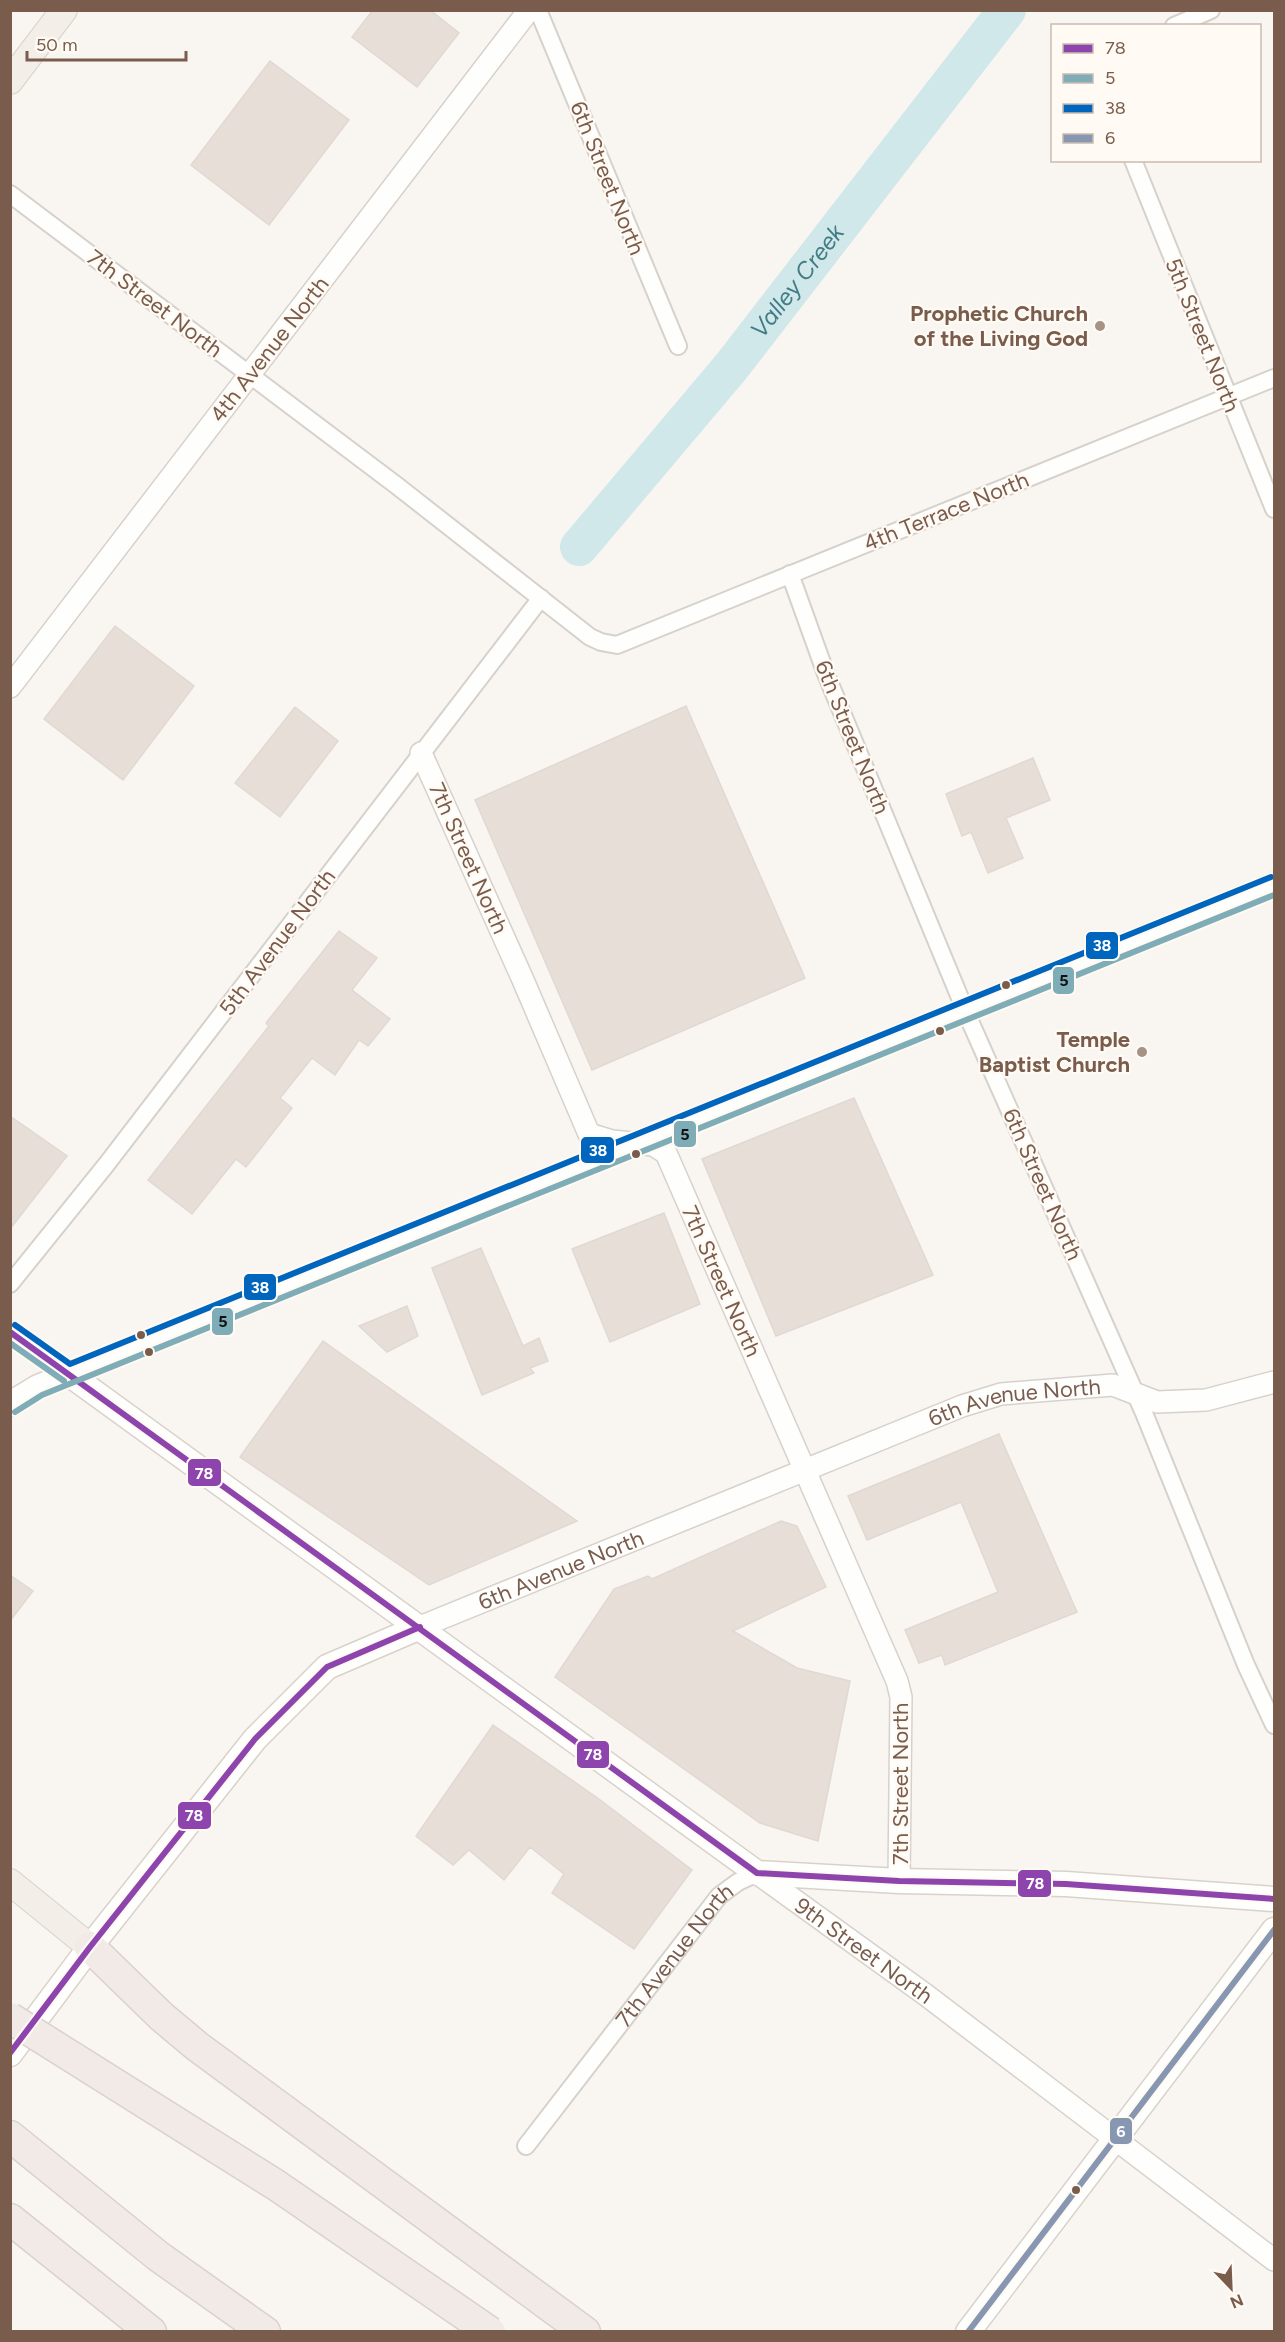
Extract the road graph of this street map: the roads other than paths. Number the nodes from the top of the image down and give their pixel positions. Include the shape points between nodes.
1 (64, 10) edge
2 (528, 10) edge
3 (538, 10) edge
4 (1211, 10) edge
5 (1179, 24) edge
6 (10, 81) edge
7 (1134, 162) edge
8 (10, 194) edge
9 (678, 346) dead end
10 (250, 375) junction
11 (1275, 378) edge
12 (1228, 397) junction
13 (1275, 508) edge
14 (790, 574) junction
15 (541, 598) junction
16 (617, 645) joint
17 (10, 687) edge
18 (421, 753) junction
19 (1275, 885) edge
20 (965, 1011) junction
21 (640, 1143) junction
22 (10, 1284) edge
23 (10, 1332) edge
24 (69, 1374) junction
25 (1275, 1382) edge
26 (1134, 1393) junction
27 (10, 1404) edge
28 (804, 1471) junction
29 (420, 1627) junction
30 (1275, 1725) edge
31 (758, 1873) junction
32 (899, 1881) junction
33 (10, 1882) edge
34 (1275, 1899) edge
35 (1275, 1930) edge
36 (90, 1947) junction
37 (10, 2018) edge
38 (10, 2054) edge
39 (10, 2136) edge
40 (1115, 2140) junction
41 (526, 2146) dead end
42 (10, 2219) edge
43 (1275, 2260) edge
44 (151, 2331) edge
45 (265, 2331) edge
46 (490, 2331) edge
47 (585, 2331) edge
48 (968, 2331) edge

1 - 6 main road
2 - 10 street, 4th Avenue North
3 - 9 street, 6th Street North
4 - 5 street
7 - 12 street, 5th Street North
8 - 10 street, 7th Street North
10 - 15 street, 7th Street North
10 - 17 street, 4th Avenue North
11 - 12 street, 4th Terrace North
12 - 13 street, 5th Street North
12 - 14 street, 4th Terrace North
14 - 16 street, 4th Terrace North
14 - 20 street, 6th Street North via 826,674
15 - 16 street, 7th Street North via 591,636
15 - 18 street, 5th Avenue North
18 - 21 street, 7th Street North via 589,1134
18 - 22 street, 5th Avenue North via 106,1165
19 - 20 main road
20 - 21 main road
20 - 26 street, 6th Street North
21 - 24 main road
21 - 28 street, 7th Street North via 666,1153
23 - 24 street, 9th Street North
24 - 27 main road
24 - 29 main road, 9th Street North
25 - 26 street, 6th Avenue North via 1206,1400 1156,1402
26 - 28 street, 6th Avenue North via 1113,1385 1001,1394 962,1406
26 - 30 street, 6th Street North via 1246,1665
28 - 29 street, 6th Avenue North
28 - 32 street, 7th Street North via 901,1697
29 - 31 main road, 9th Street North
29 - 36 main road, 6th Avenue North via 327,1667 255,1739
31 - 32 main road, 7th Avenue North
31 - 40 street, 9th Street North
31 - 41 street, 7th Avenue North via 719,1896
32 - 34 main road, 7th Avenue North via 1066,1884
33 - 36 main road
35 - 40 main road
36 - 38 main road, 6th Avenue North
36 - 47 highway via 198,2047
37 - 46 highway, bridge via 276,2185
39 - 45 highway via 158,2256
40 - 43 street, 9th Street North
40 - 48 main road
42 - 44 highway

